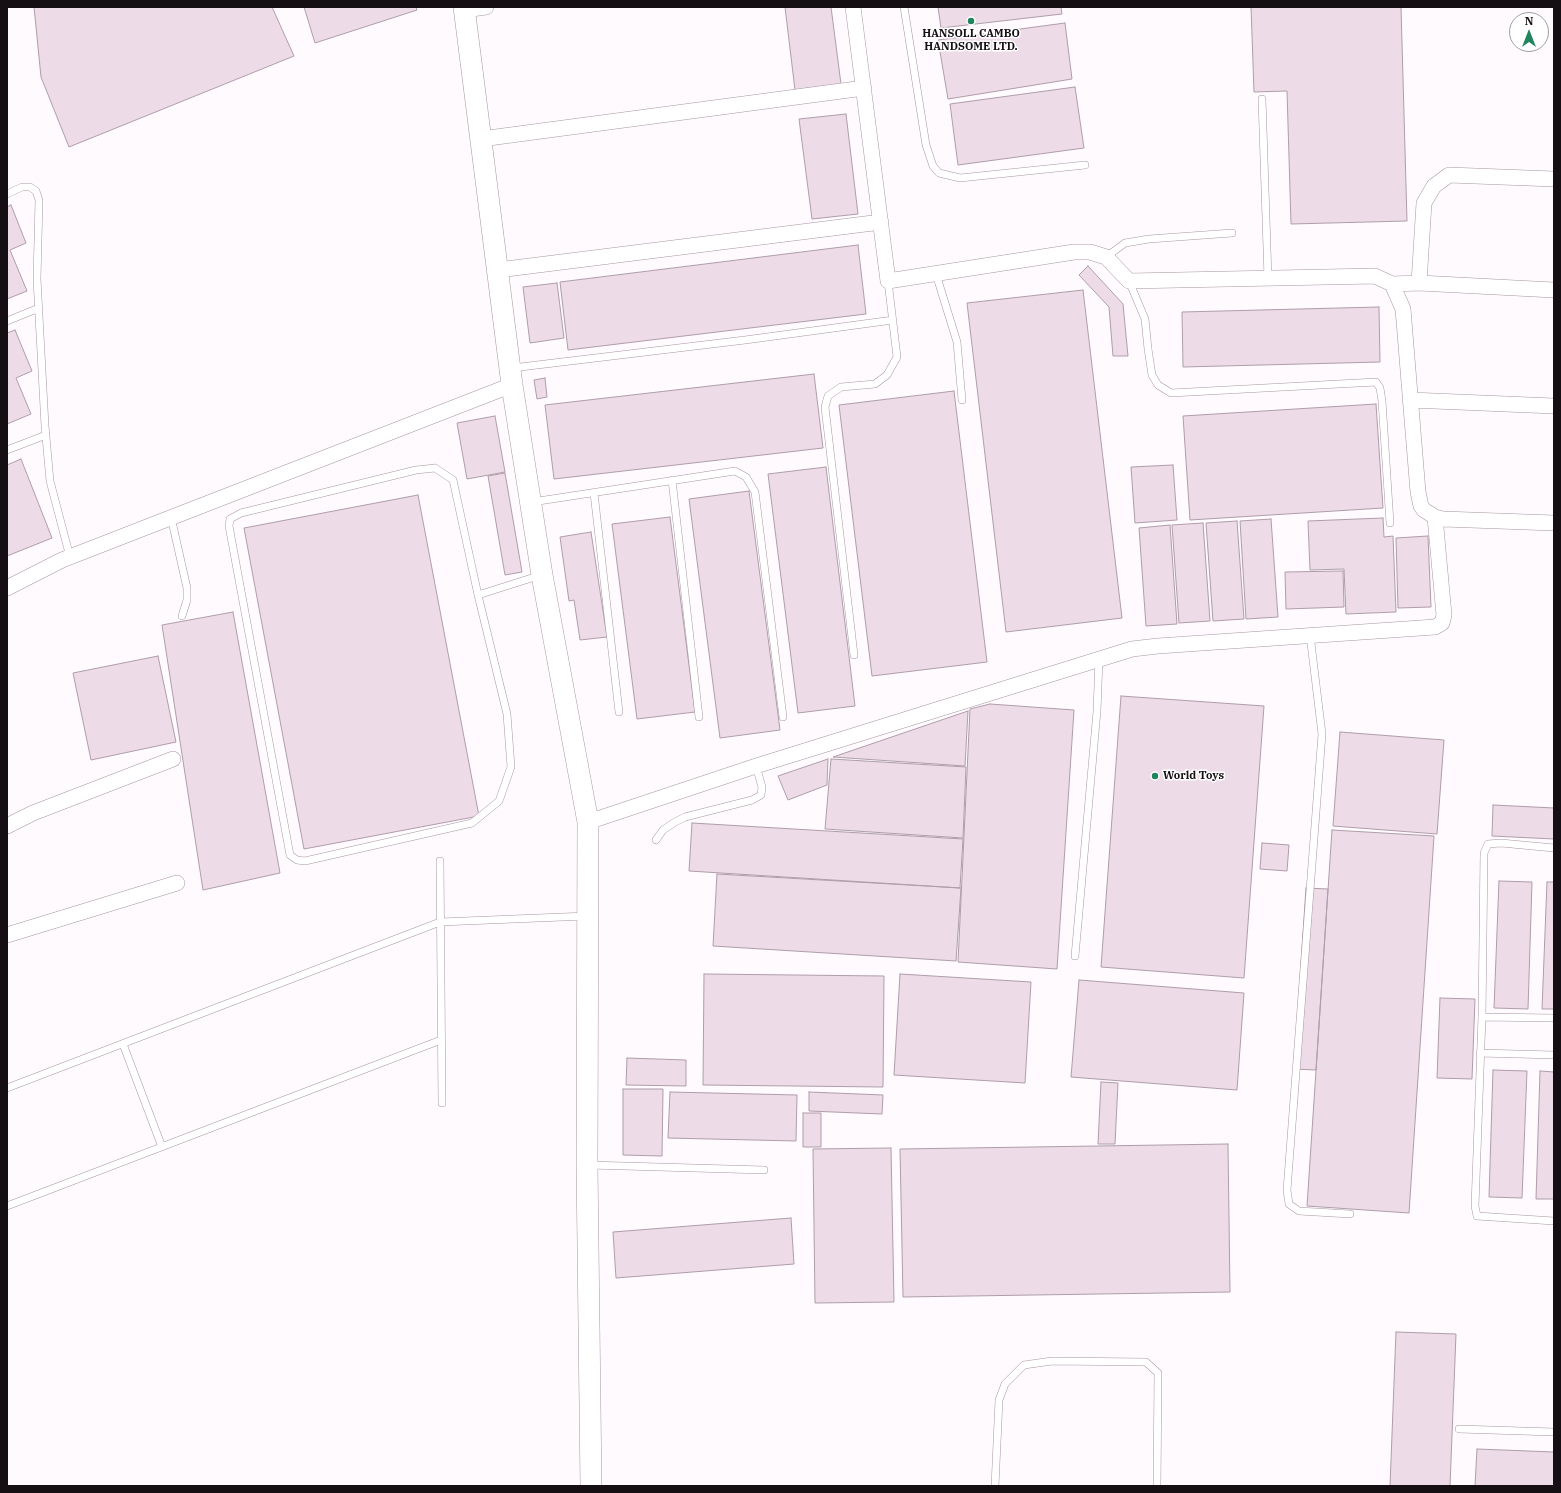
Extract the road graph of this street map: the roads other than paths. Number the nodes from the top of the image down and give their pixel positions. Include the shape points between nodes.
1 (486, 7) edge
2 (853, 7) edge
3 (904, 7) edge
4 (464, 8) edge
5 (864, 88) junction
6 (1262, 99) dead end
7 (481, 139) junction
8 (1085, 165) dead end
9 (1554, 179) edge
10 (7, 194) edge
11 (881, 222) junction
12 (1232, 233) dead end
13 (1106, 257) junction
14 (498, 270) junction
15 (936, 274) junction
16 (1268, 278) junction
17 (888, 281) junction
18 (1129, 281) junction
19 (1419, 283) junction
20 (1392, 284) junction
21 (1554, 290) edge
22 (39, 308) junction
23 (893, 320) junction
24 (7, 321) edge
25 (511, 376) junction
26 (962, 400) dead end
27 (1410, 400) junction
28 (1554, 406) edge
29 (46, 435) junction
30 (7, 450) edge
31 (672, 480) junction
32 (594, 493) junction
33 (532, 502) junction
34 (171, 517) junction
35 (1435, 517) junction
36 (1554, 523) edge
37 (1390, 524) dead end
38 (70, 557) junction
39 (542, 575) junction
40 (7, 588) edge
41 (478, 595) junction
42 (182, 616) dead end
43 (1310, 636) junction
44 (854, 655) dead end
45 (1099, 659) junction
46 (619, 712) dead end
47 (699, 717) dead end
48 (783, 717) dead end
49 (173, 758) dead end
50 (756, 766) junction
51 (588, 822) junction
52 (7, 826) edge
53 (656, 840) dead end
54 (1554, 848) edge
55 (440, 861) dead end
56 (177, 883) dead end
57 (587, 916) junction
58 (440, 922) junction
59 (7, 935) edge
60 (1075, 956) dead end
61 (1482, 1017) junction
62 (1554, 1018) edge
63 (441, 1040) junction
64 (123, 1044) junction
65 (1480, 1053) junction
66 (1554, 1055) edge
67 (7, 1088) edge
68 (442, 1103) dead end
69 (162, 1147) junction
70 (587, 1165) junction
71 (764, 1170) dead end
72 (7, 1206) edge
73 (1350, 1214) dead end
74 (1554, 1221) edge
75 (1459, 1430) dead end
76 (1554, 1432) edge
77 (592, 1486) edge
78 (995, 1486) edge
79 (1157, 1486) edge

1 - 4 street
2 - 5 street
3 - 8 lane via 926,145 933,166 939,173 960,178
4 - 7 street
5 - 7 street
5 - 11 street
6 - 16 lane
7 - 14 street
9 - 19 street via 1449,175 1434,186 1424,203
10 - 22 lane via 22,188 30,188 36,191 39,200
11 - 14 street
11 - 17 street
12 - 13 lane via 1125,243
13 - 15 street via 1090,252 1074,252
13 - 18 street
14 - 25 street
15 - 17 street
15 - 26 lane via 957,342
16 - 18 street
16 - 20 street via 1375,276
17 - 23 lane
18 - 37 lane via 1145,319 1152,375 1158,385 1171,393 1376,382 1380,388 1382,401
19 - 20 street
19 - 21 street
20 - 27 street via 1403,309
22 - 24 lane
22 - 29 lane
23 - 25 lane
23 - 44 lane via 896,357 887,375 875,384 841,387 828,396 825,406
25 - 33 street
25 - 34 street
27 - 28 street
27 - 35 street via 1418,492 1421,506
29 - 30 lane
29 - 38 lane via 50,481
31 - 32 lane
31 - 47 lane
31 - 48 lane via 735,471 746,477 755,492
32 - 33 lane
32 - 46 lane
33 - 39 street
34 - 38 street
34 - 42 lane via 187,588 187,600
35 - 36 street
35 - 43 street via 1444,615 1442,623 1435,627
38 - 40 street
39 - 41 lane
39 - 51 street
41 - 41 lane via 453,480 435,468 416,470 240,513 230,518 229,526 290,855 294,858 305,861 472,824 500,801 511,766 507,714
43 - 45 street via 1158,646 1132,649
43 - 73 lane via 1322,734 1287,1190 1289,1204 1298,1211
45 - 50 street
45 - 60 lane via 1097,711
49 - 52 street
50 - 51 street
50 - 53 lane via 762,787 761,795 752,800 685,817 663,830
51 - 57 street
54 - 61 lane via 1501,843 1488,844 1484,853
55 - 58 lane
56 - 59 street
57 - 58 lane
57 - 70 street
58 - 63 lane
58 - 64 lane
61 - 62 lane
61 - 65 lane
63 - 68 lane
63 - 69 lane
64 - 67 lane
64 - 69 lane
65 - 66 lane
65 - 74 lane via 1477,1216
69 - 72 lane
70 - 71 lane
70 - 77 street
75 - 76 lane
78 - 79 lane via 999,1400 1005,1384 1024,1365 1052,1361 1146,1362 1158,1373

